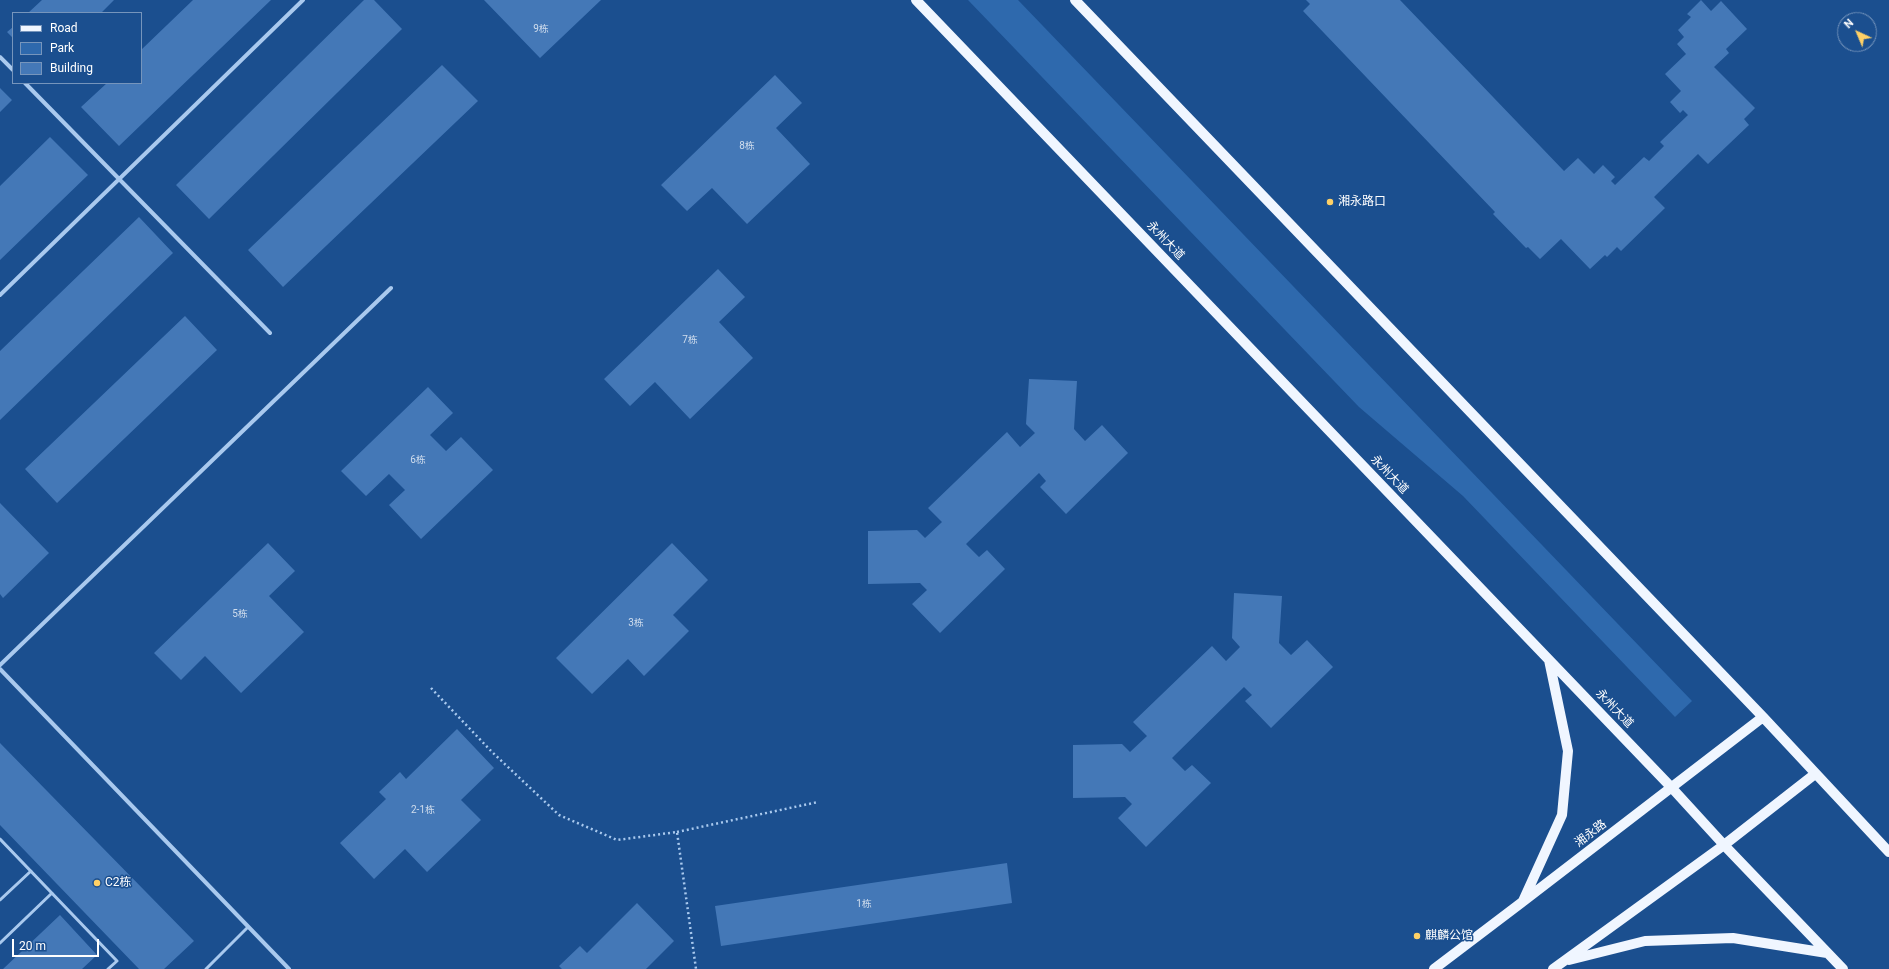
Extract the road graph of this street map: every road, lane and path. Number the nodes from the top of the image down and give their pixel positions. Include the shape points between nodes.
1 (303, 0) edge
2 (916, 0) edge
3 (1075, 0) edge
4 (0, 57) edge
5 (12, 69) edge
6 (26, 84) edge
7 (119, 178) junction
8 (391, 288) dead end
9 (0, 295) edge
10 (270, 333) dead end
11 (1548, 660) junction
12 (0, 665) edge
13 (0, 669) edge
14 (431, 688) dead end
15 (1763, 717) junction
16 (1815, 774) junction
17 (1671, 788) junction
18 (818, 802) dead end
19 (677, 832) junction
20 (0, 839) edge
21 (1724, 845) junction
22 (1889, 852) edge
23 (31, 871) junction
24 (52, 893) junction
25 (0, 900) edge
26 (1521, 904) junction
27 (248, 927) junction
28 (0, 942) edge
29 (1827, 953) junction
30 (1563, 962) junction
31 (108, 969) edge
32 (206, 969) edge
33 (289, 969) edge
34 (696, 969) edge
35 (1434, 969) edge
36 (1553, 969) edge
37 (1843, 969) edge

1 - 7 street
2 - 11 main road, 永州大道
3 - 15 main road
4 - 5 street
6 - 7 street
7 - 9 street
7 - 10 street
8 - 12 street
11 - 17 main road, 永州大道
11 - 26 main road via 1568,751 1562,815
13 - 27 street
14 - 19 path via 492,752 559,815 617,840
15 - 16 main road
15 - 17 main road, 湘永路
16 - 21 main road
16 - 22 main road
17 - 21 main road, 永州大道
17 - 26 main road, 湘永路
18 - 19 path
19 - 34 path
20 - 23 lane
21 - 29 main road, 永州大道
21 - 30 main road
23 - 24 lane
23 - 25 lane
24 - 28 lane
24 - 31 lane via 117,961
26 - 35 main road, 湘永路
27 - 32 lane
27 - 33 street
29 - 30 main road via 1733,938 1645,942
29 - 37 main road, 永州大道
30 - 36 main road

